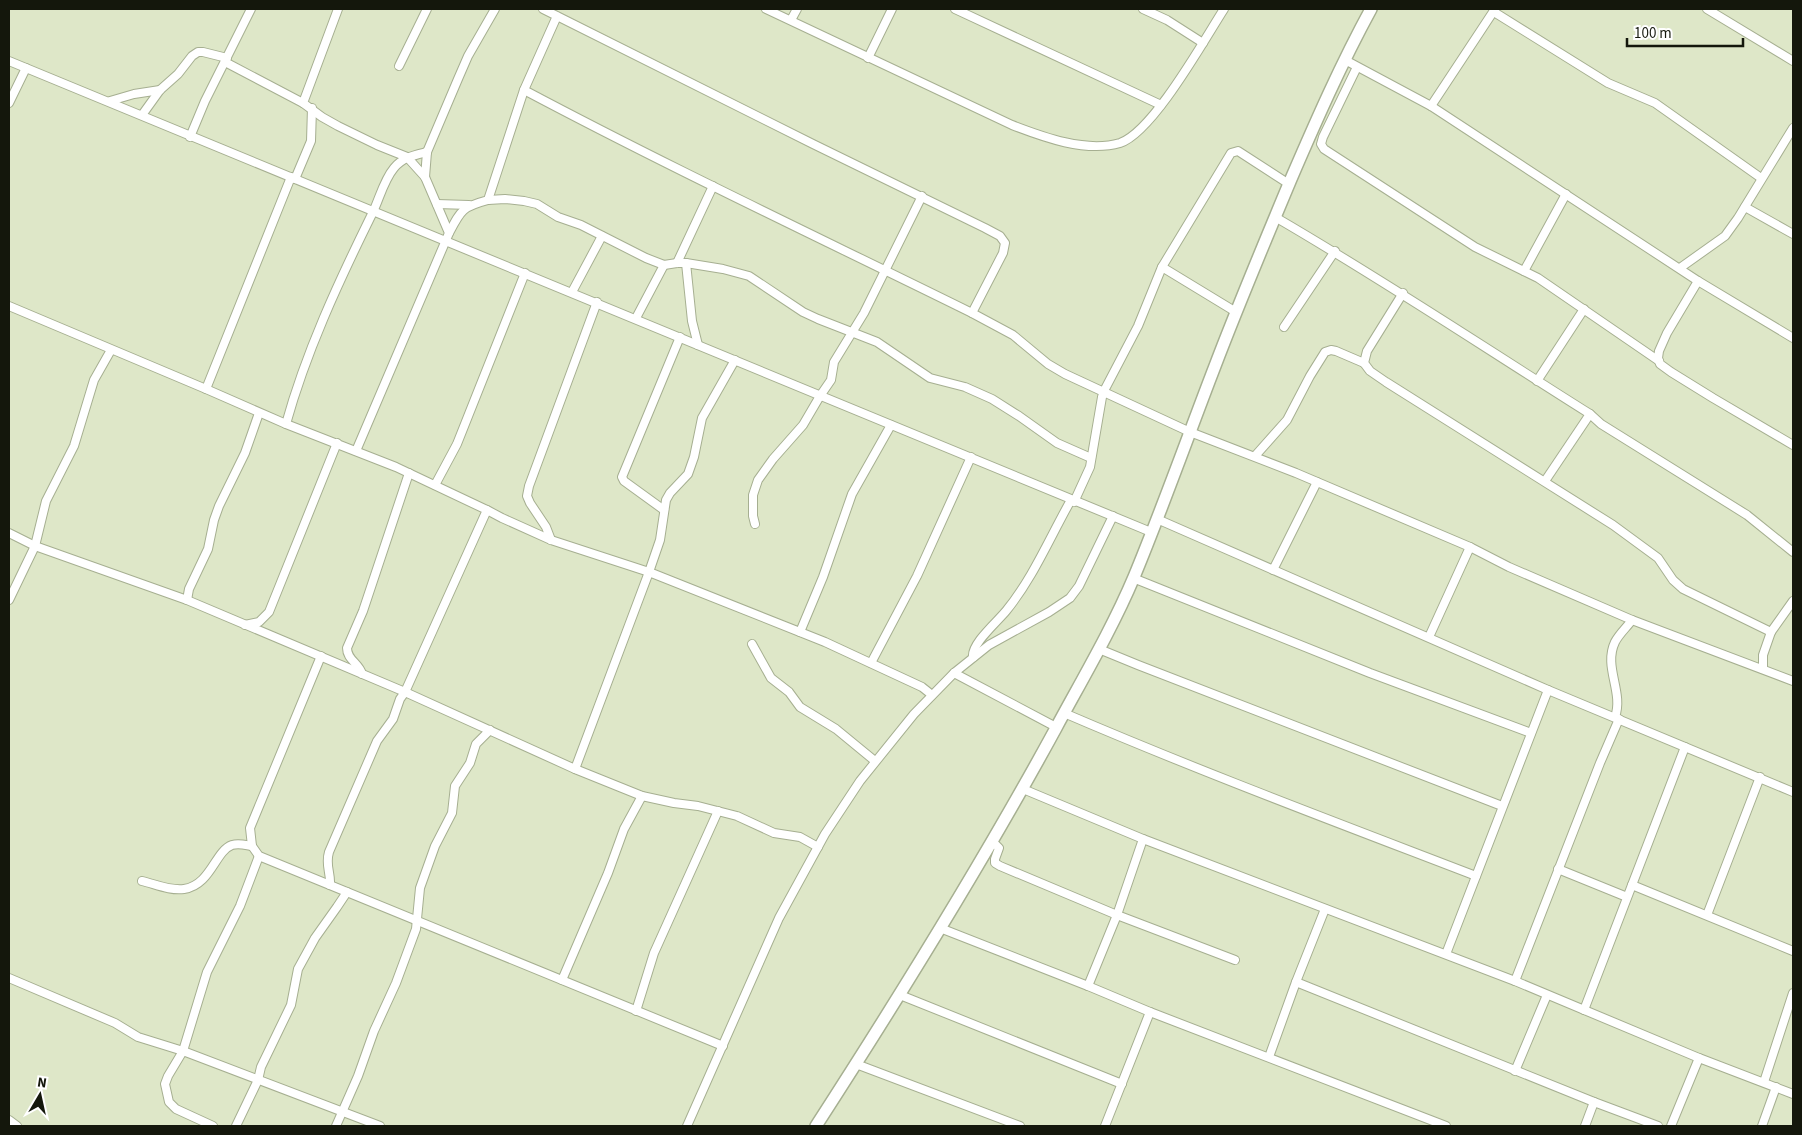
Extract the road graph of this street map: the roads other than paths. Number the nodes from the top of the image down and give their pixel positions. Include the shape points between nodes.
1 (251, 9) edge
2 (338, 9) edge
3 (427, 9) edge
4 (495, 9) edge
5 (543, 9) edge
6 (766, 9) edge
7 (797, 9) edge
8 (892, 9) edge
9 (955, 9) edge
10 (1143, 9) edge
11 (1224, 9) edge
12 (1371, 9) edge
13 (1707, 9) edge
14 (1494, 10) edge
15 (558, 16) junction
16 (791, 20) junction
17 (1203, 43) junction
18 (868, 58) junction
19 (226, 60) junction
20 (1344, 60) junction
21 (9, 61) edge
22 (1793, 61) edge
23 (399, 66) dead end
24 (1357, 67) junction
25 (26, 68) junction
26 (160, 90) junction
27 (524, 90) junction
28 (110, 102) junction
29 (9, 103) edge
30 (304, 103) junction
31 (1161, 105) junction
32 (1431, 106) junction
33 (312, 108) junction
34 (142, 115) junction
35 (1793, 128) edge
36 (190, 137) junction
37 (1791, 137) edge
38 (428, 152) junction
39 (407, 157) junction
40 (425, 177) junction
41 (293, 178) junction
42 (1761, 178) junction
43 (1289, 184) junction
44 (713, 186) junction
45 (1566, 194) junction
46 (922, 196) junction
47 (488, 200) junction
48 (436, 204) junction
49 (469, 205) junction
50 (1745, 207) junction
51 (374, 211) junction
52 (1275, 217) junction
53 (449, 233) junction
54 (1793, 234) edge
55 (602, 236) junction
56 (446, 241) junction
57 (1334, 251) junction
58 (677, 262) junction
59 (686, 263) junction
60 (664, 265) junction
61 (1162, 267) junction
62 (1680, 268) junction
63 (886, 270) junction
64 (1524, 271) junction
65 (525, 273) junction
66 (1698, 281) junction
67 (572, 292) junction
68 (1403, 293) junction
69 (597, 302) junction
70 (9, 306) edge
71 (1584, 309) junction
72 (1236, 312) junction
73 (972, 313) junction
74 (636, 318) junction
75 (1284, 327) dead end
76 (853, 332) junction
77 (680, 337) junction
78 (1793, 338) edge
79 (698, 345) junction
80 (110, 350) junction
81 (735, 360) junction
82 (1658, 361) junction
83 (1364, 362) junction
84 (1537, 381) junction
85 (206, 389) junction
86 (1103, 392) junction
87 (820, 396) junction
88 (259, 413) junction
89 (1590, 414) junction
90 (286, 424) junction
91 (891, 424) junction
92 (1190, 432) junction
93 (337, 443) junction
94 (1793, 445) edge
95 (356, 451) junction
96 (1255, 456) junction
97 (971, 457) junction
98 (1091, 458) junction
99 (409, 474) junction
100 (1545, 481) junction
101 (1317, 482) junction
102 (435, 485) junction
103 (1072, 501) junction
104 (487, 510) junction
105 (664, 510) junction
106 (1113, 516) junction
107 (1157, 519) junction
108 (755, 524) dead end
109 (1151, 532) junction
110 (9, 533) edge
111 (551, 540) junction
112 (35, 546) junction
113 (1470, 547) junction
114 (1793, 552) edge
115 (1272, 570) junction
116 (649, 572) junction
117 (1133, 578) junction
118 (9, 600) edge
119 (187, 600) junction
120 (1793, 601) edge
121 (1632, 620) junction
122 (245, 625) junction
123 (800, 632) junction
124 (1771, 632) junction
125 (1429, 637) junction
126 (752, 644) dead end
127 (1099, 648) junction
128 (322, 656) junction
129 (973, 657) junction
130 (871, 662) junction
131 (1763, 669) junction
132 (954, 673) junction
133 (362, 674) junction
134 (1793, 681) edge
135 (1548, 690) junction
136 (405, 692) junction
137 (932, 694) junction
138 (1064, 713) junction
139 (1617, 718) junction
140 (1056, 727) junction
141 (490, 730) junction
142 (1531, 733) junction
143 (1685, 747) junction
144 (875, 761) junction
145 (575, 769) junction
146 (1760, 777) junction
147 (1023, 789) junction
148 (1793, 792) edge
149 (642, 796) junction
150 (1502, 806) junction
151 (718, 811) junction
152 (1143, 839) junction
153 (992, 841) junction
154 (252, 846) junction
155 (818, 847) junction
156 (259, 856) junction
157 (1558, 870) junction
158 (1476, 876) junction
159 (142, 881) dead end
160 (330, 885) junction
161 (1632, 885) junction
162 (347, 892) junction
163 (1627, 897) junction
164 (1325, 909) junction
165 (1117, 915) junction
166 (1707, 915) junction
167 (418, 921) junction
168 (940, 928) junction
169 (1793, 951) edge
170 (1446, 954) junction
171 (1236, 960) dead end
172 (9, 978) edge
173 (562, 980) junction
174 (1515, 981) junction
175 (1296, 982) junction
176 (1088, 986) junction
177 (900, 994) junction
178 (1793, 994) edge
179 (1547, 995) junction
180 (1584, 1010) junction
181 (636, 1011) junction
182 (1150, 1012) junction
183 (723, 1046) junction
184 (183, 1050) junction
185 (1269, 1057) junction
186 (1699, 1058) junction
187 (856, 1064) junction
188 (1515, 1071) junction
189 (258, 1080) junction
190 (1764, 1082) junction
191 (1122, 1084) junction
192 (1776, 1087) junction
193 (1793, 1094) edge
194 (1594, 1102) junction
195 (342, 1111) junction
196 (9, 1120) edge
197 (17, 1126) edge
198 (213, 1126) edge
199 (236, 1126) edge
200 (336, 1126) edge
201 (380, 1126) edge
202 (687, 1126) edge
203 (816, 1126) edge
204 (1020, 1126) edge
205 (1105, 1126) edge
206 (1446, 1126) edge
207 (1585, 1126) edge
208 (1658, 1126) edge
209 (1671, 1126) edge
210 (1762, 1126) edge

1 - 19 street
2 - 30 street
3 - 23 street
4 - 38 street via 468,56
5 - 15 street
6 - 16 street
7 - 16 street
8 - 18 street
9 - 31 street
10 - 17 street
11 - 17 street
12 - 20 street
13 - 22 street
14 - 32 street
14 - 42 street via 1608,83 1662,107
15 - 27 street
15 - 46 street
16 - 18 street
17 - 31 street
18 - 31 street via 1012,125 1067,142 1095,146 1120,143 1143,127
19 - 26 street via 198,52
19 - 30 street
19 - 36 street
20 - 24 street
20 - 43 street
21 - 25 street
24 - 32 street
24 - 64 street via 1323,137 1324,149 1475,247
25 - 28 street
25 - 29 street
26 - 28 street
26 - 34 street
27 - 44 street
27 - 47 street
28 - 34 street
30 - 33 street
32 - 45 street
33 - 39 street via 338,126
33 - 41 street via 311,140
34 - 36 street
35 - 37 street
36 - 41 street
37 - 42 street
38 - 39 street
38 - 40 street
39 - 40 street
39 - 51 street via 392,170
40 - 48 street
41 - 51 street
41 - 85 street
42 - 50 street
43 - 52 street
43 - 61 street via 1233,151
44 - 58 street
44 - 63 street
45 - 62 street
45 - 64 street
46 - 63 street
46 - 73 street via 1003,239 1003,253
47 - 49 street
47 - 55 street via 538,204 558,217
48 - 49 street
48 - 53 street
49 - 53 street
50 - 54 street
50 - 62 street via 1725,236
51 - 56 street
51 - 90 street via 308,353
52 - 57 street
52 - 72 street
53 - 56 street
55 - 60 street
55 - 67 street
56 - 65 street
56 - 95 street
57 - 68 street
57 - 75 street
58 - 59 street
58 - 60 street
59 - 76 street via 749,276 803,312
59 - 79 street
60 - 74 street
61 - 72 street
61 - 86 street via 1138,326
62 - 66 street
63 - 73 street
63 - 76 street
64 - 71 street
65 - 67 street
65 - 102 street via 457,444
66 - 78 street
66 - 82 street via 1667,333
67 - 69 street
68 - 83 street via 1370,346
68 - 84 street
69 - 74 street
69 - 111 street via 527,496
70 - 80 street
71 - 82 street
71 - 84 street
72 - 92 street
73 - 86 street via 1013,335 1055,368
74 - 77 street
76 - 87 street via 836,359 831,380
76 - 98 street via 877,342 930,378 965,387 992,399 1057,443
77 - 79 street
77 - 105 street via 622,477
79 - 81 street
80 - 85 street
80 - 112 street via 94,380 74,446 46,501
81 - 87 street
81 - 105 street via 702,418 692,466 668,496
82 - 94 street
83 - 96 street via 1336,351 1325,352 1287,420
83 - 100 street via 1370,371 1386,382
84 - 89 street
85 - 88 street
86 - 92 street
86 - 98 street
87 - 91 street
87 - 108 street via 803,425 758,480 753,494
88 - 90 street
88 - 119 street via 245,453 219,506 208,549
89 - 100 street
89 - 114 street via 1747,515
90 - 93 street
91 - 97 street
91 - 123 street via 852,494
92 - 96 street
92 - 107 street
93 - 95 street
93 - 122 street via 269,612 259,622
95 - 99 street
96 - 101 street
97 - 103 street
97 - 130 street via 917,576
98 - 103 street via 1088,475
99 - 102 street
99 - 133 street via 363,611 347,648 351,660 359,666
100 - 124 street via 1654,554 1683,589
101 - 113 street
101 - 115 street
102 - 104 street
103 - 106 street
103 - 129 street via 1022,590 978,643
104 - 111 street
104 - 136 street
105 - 116 street via 660,540
106 - 109 street
106 - 129 street via 1070,598
107 - 109 street
107 - 115 street
109 - 117 street
110 - 112 street
111 - 116 street
112 - 118 street
112 - 119 street
113 - 121 street
113 - 125 street
115 - 125 street
116 - 123 street
116 - 145 street
117 - 127 street
117 - 142 street
119 - 122 street
120 - 124 street
121 - 131 street
121 - 139 street via 1616,640 1611,656 1618,699
122 - 128 street
123 - 130 street
124 - 131 street via 1763,655
125 - 135 street
126 - 144 street via 771,678 789,692 800,707 836,729
127 - 138 street
127 - 150 street
128 - 133 street
128 - 154 street via 250,828
129 - 132 street
130 - 137 street
131 - 134 street
132 - 137 street
132 - 140 street
133 - 136 street
135 - 139 street
135 - 142 street
136 - 141 street
136 - 160 street via 396,714 377,740 329,852
137 - 144 street
138 - 140 street
138 - 158 street
139 - 143 street
139 - 157 street
140 - 147 street
141 - 145 street
141 - 167 street via 476,744 470,763 455,786 452,813 435,846 420,888
142 - 150 street
143 - 146 street
143 - 161 street
144 - 155 street
145 - 149 street
146 - 148 street
146 - 166 street
147 - 152 street
147 - 153 street
149 - 151 street
149 - 173 street via 624,829
150 - 158 street
151 - 155 street via 738,816 774,833 800,837
151 - 181 street via 654,953
152 - 164 street
152 - 165 street
153 - 165 street via 999,848 995,859 998,865
153 - 168 street
154 - 156 street
154 - 159 street via 238,844 228,848 203,879 190,888 174,889
155 - 183 street via 779,918
156 - 160 street
156 - 184 street via 240,906 207,972
157 - 163 street
157 - 174 street
158 - 170 street
160 - 162 street
161 - 163 street
161 - 166 street
162 - 167 street
162 - 189 street via 314,938 298,969 292,1000
163 - 180 street
164 - 170 street
164 - 175 street
165 - 171 street
165 - 176 street
166 - 169 street
167 - 173 street
167 - 195 street via 396,983
168 - 176 street
168 - 177 street
170 - 174 street
172 - 184 street via 115,1023 138,1037
173 - 181 street
174 - 179 street
175 - 185 street
175 - 188 street
176 - 182 street
177 - 187 street
177 - 191 street
178 - 190 street
179 - 180 street
179 - 188 street
180 - 186 street
181 - 183 street
182 - 185 street
182 - 191 street
183 - 202 street
184 - 189 street
184 - 198 street via 165,1084 169,1102 185,1114
185 - 206 street
186 - 190 street
186 - 209 street
187 - 203 street
187 - 204 street
188 - 194 street
189 - 195 street
189 - 199 street
190 - 192 street
191 - 205 street
192 - 193 street
192 - 210 street
194 - 207 street
194 - 208 street
195 - 200 street
195 - 201 street
196 - 197 street

